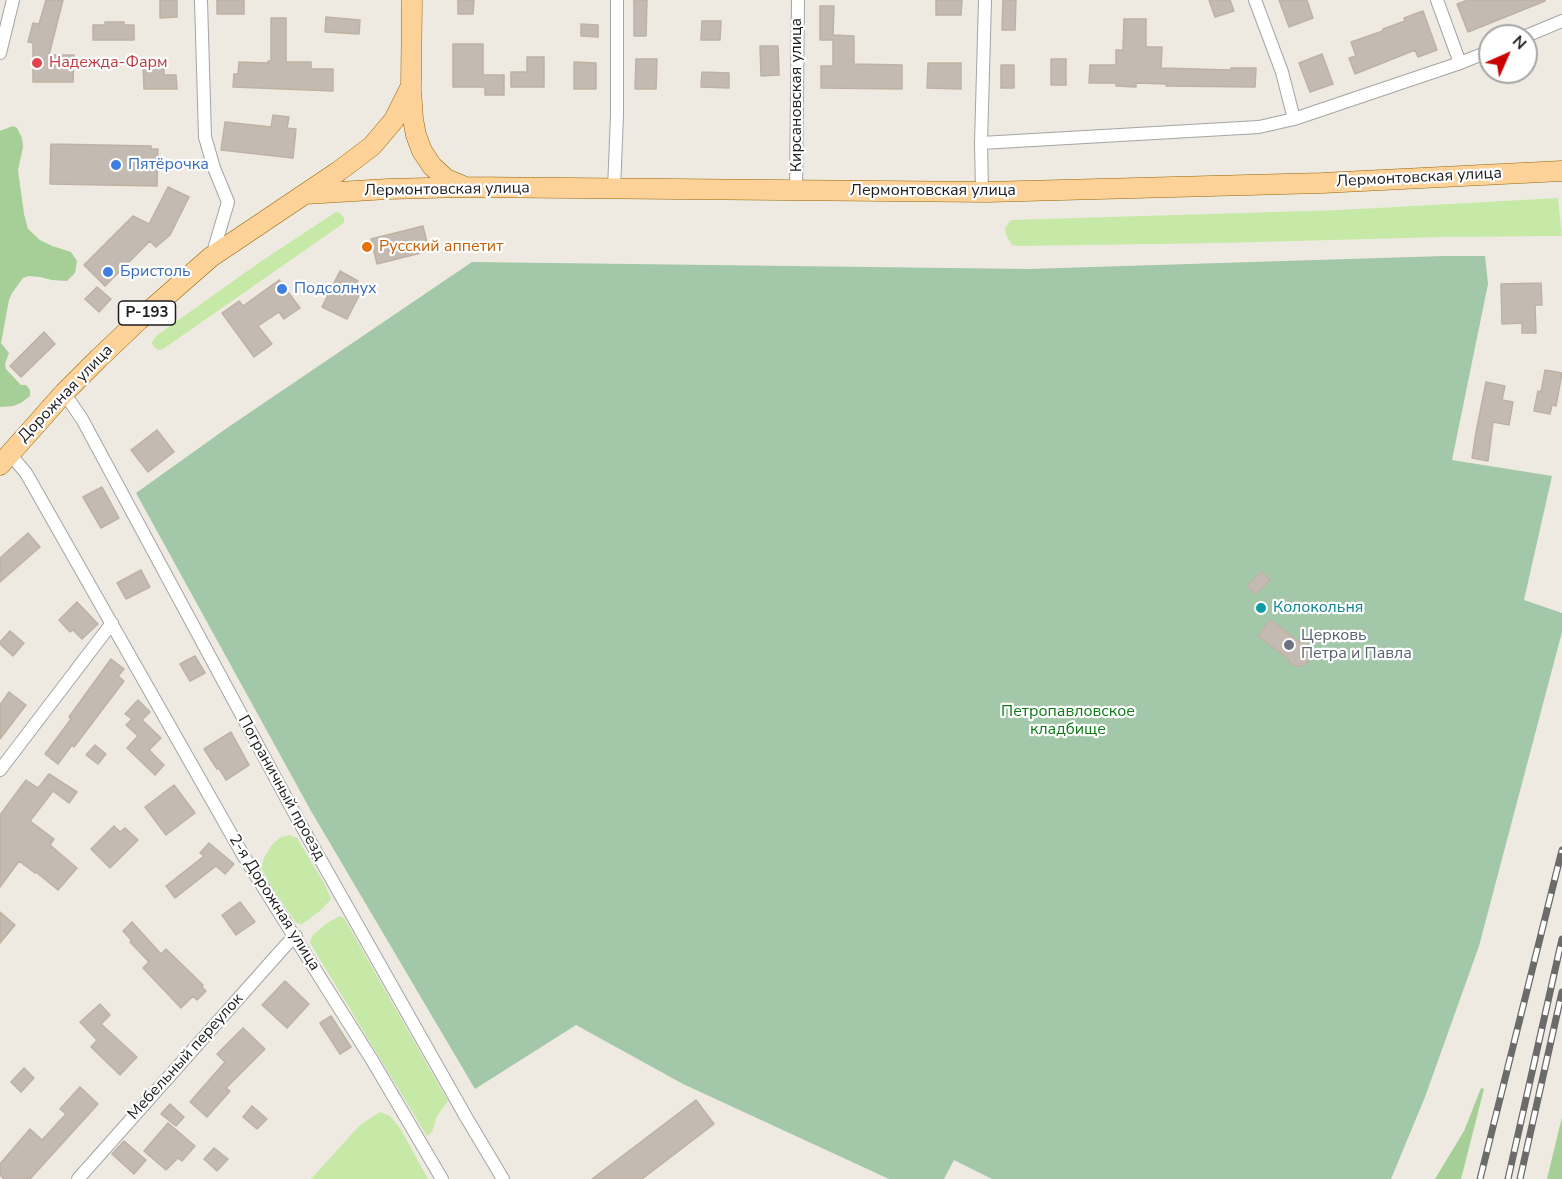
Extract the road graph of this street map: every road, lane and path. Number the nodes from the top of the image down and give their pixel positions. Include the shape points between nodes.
1 (13, 0) edge
2 (201, 0) edge
3 (412, 0) edge
4 (618, 0) edge
5 (798, 0) edge
6 (985, 0) edge
7 (1255, 0) edge
8 (1437, 0) edge
9 (1562, 21) edge
10 (1538, 31) edge
11 (0, 53) edge
12 (1478, 56) edge
13 (1460, 63) junction
14 (411, 86) junction
15 (1294, 119) junction
16 (981, 143) junction
17 (1562, 171) edge
18 (465, 188) junction
19 (614, 189) junction
20 (796, 190) junction
21 (982, 192) junction
22 (304, 194) junction
23 (211, 257) junction
24 (64, 393) junction
25 (5, 459) edge
26 (112, 623) junction
27 (0, 770) edge
28 (296, 936) junction
29 (78, 1179) edge
30 (442, 1179) edge
31 (503, 1179) edge

1 - 11 street
2 - 23 street via 205,137 228,202
3 - 14 main road
4 - 19 street
5 - 20 street, Кирсановская улица
6 - 16 street
7 - 15 street via 1282,72
8 - 13 street
9 - 10 street
12 - 13 street
13 - 15 street
14 - 18 main road via 412,119 422,151 446,179
14 - 22 main road, Дорожная улица via 394,120 372,146
15 - 16 street via 1259,128
16 - 21 street
17 - 21 main road, Лермонтовская улица via 1322,183
18 - 19 main road, Лермонтовская улица
18 - 22 main road, Лермонтовская улица
19 - 20 main road, Лермонтовская улица
20 - 21 main road, Лермонтовская улица
22 - 23 main road, Дорожная улица / Р-193
23 - 24 main road, Дорожная улица / Р-193
24 - 25 main road, Дорожная улица / Р-193
24 - 31 street, Пограничный проезд via 82,419 297,818
25 - 26 street, 2-я Дорожная улица via 26,473
26 - 27 street
26 - 28 street, 2-я Дорожная улица via 243,855
28 - 29 street, Мебельный переулок
28 - 30 street, 2-я Дорожная улица

